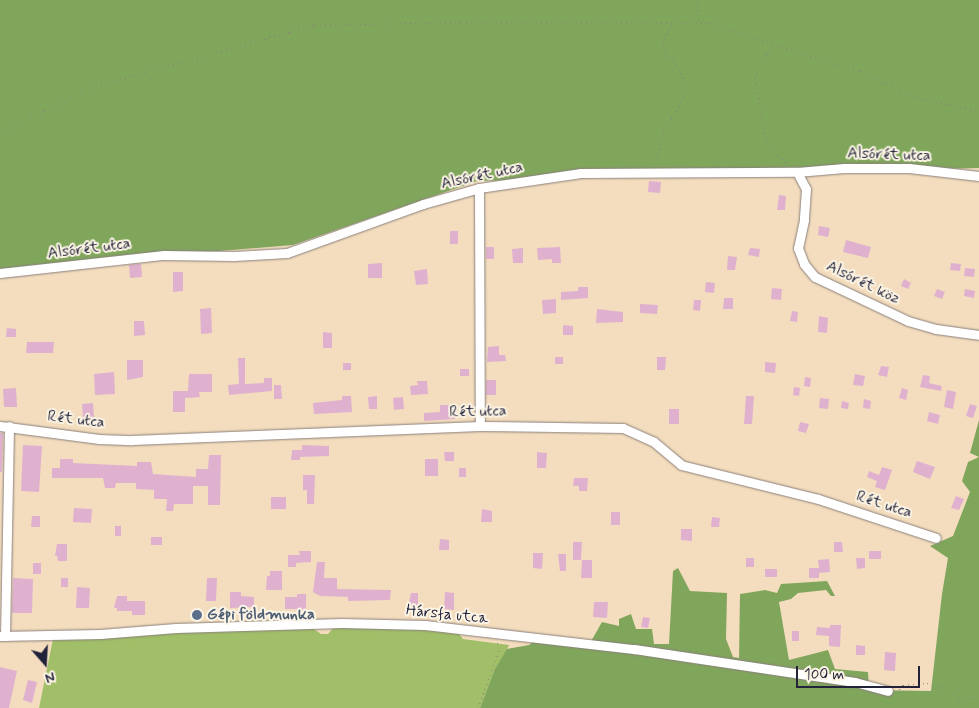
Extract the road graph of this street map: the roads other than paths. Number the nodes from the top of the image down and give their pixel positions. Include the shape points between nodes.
1 (795, 171) junction
2 (979, 176) edge
3 (480, 188) junction
4 (0, 273) edge
5 (979, 335) edge
6 (5, 426) edge
7 (480, 426) junction
8 (936, 538) dead end
9 (2, 636) edge
10 (888, 691) road end

1 - 2 street, Alsórét utca via 909,168
1 - 3 street, Alsórét utca via 581,173
1 - 5 street, Alsórét köz via 806,189 798,248 804,264 815,277 908,321 936,330
3 - 4 street, Alsórét utca via 423,204 287,253 164,255
3 - 7 street
6 - 7 street, Rét utca via 99,439 132,440
6 - 9 street
7 - 8 street, Rét utca via 623,428 654,442 681,466 818,499
9 - 10 street, Hársfa utca via 342,623 425,626 634,648 860,683

